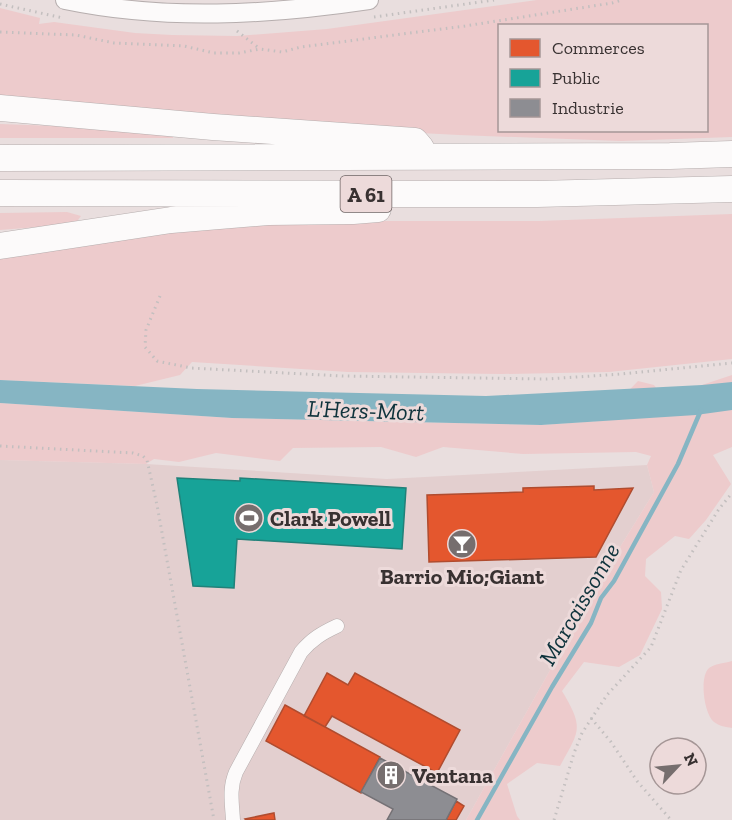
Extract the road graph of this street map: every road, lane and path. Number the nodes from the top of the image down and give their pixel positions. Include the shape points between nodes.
1 (65, 0) edge
2 (369, 0) edge
3 (622, 0) edge
4 (237, 31) dead end
5 (0, 32) edge
6 (261, 49) junction
7 (0, 108) edge
8 (732, 154) edge
9 (429, 157) junction
10 (0, 158) edge
11 (732, 189) edge
12 (0, 193) edge
13 (537, 194) junction
14 (0, 246) edge
15 (160, 296) dead end
16 (732, 363) edge
17 (0, 446) edge
18 (732, 493) edge
19 (337, 626) dead end
20 (591, 718) junction
21 (214, 820) edge
22 (233, 820) edge
23 (554, 820) edge
24 (671, 820) edge

1 - 2 street via 127,10 228,14
3 - 6 path via 282,52
4 - 6 path
5 - 6 path via 76,35 114,43 184,46 213,53
7 - 9 highway via 415,141
8 - 9 highway, A 61
9 - 10 highway, A 61
11 - 13 highway, A 61
12 - 13 highway, A 61
13 - 14 highway via 352,212 268,212 171,220
15 - 16 path via 146,330 145,347 158,361 191,368 342,376 547,379
17 - 21 path via 133,453 147,460
18 - 20 path via 681,570 651,647
19 - 22 street via 321,633 301,652 236,772 231,795
20 - 23 path via 574,753
20 - 24 path

